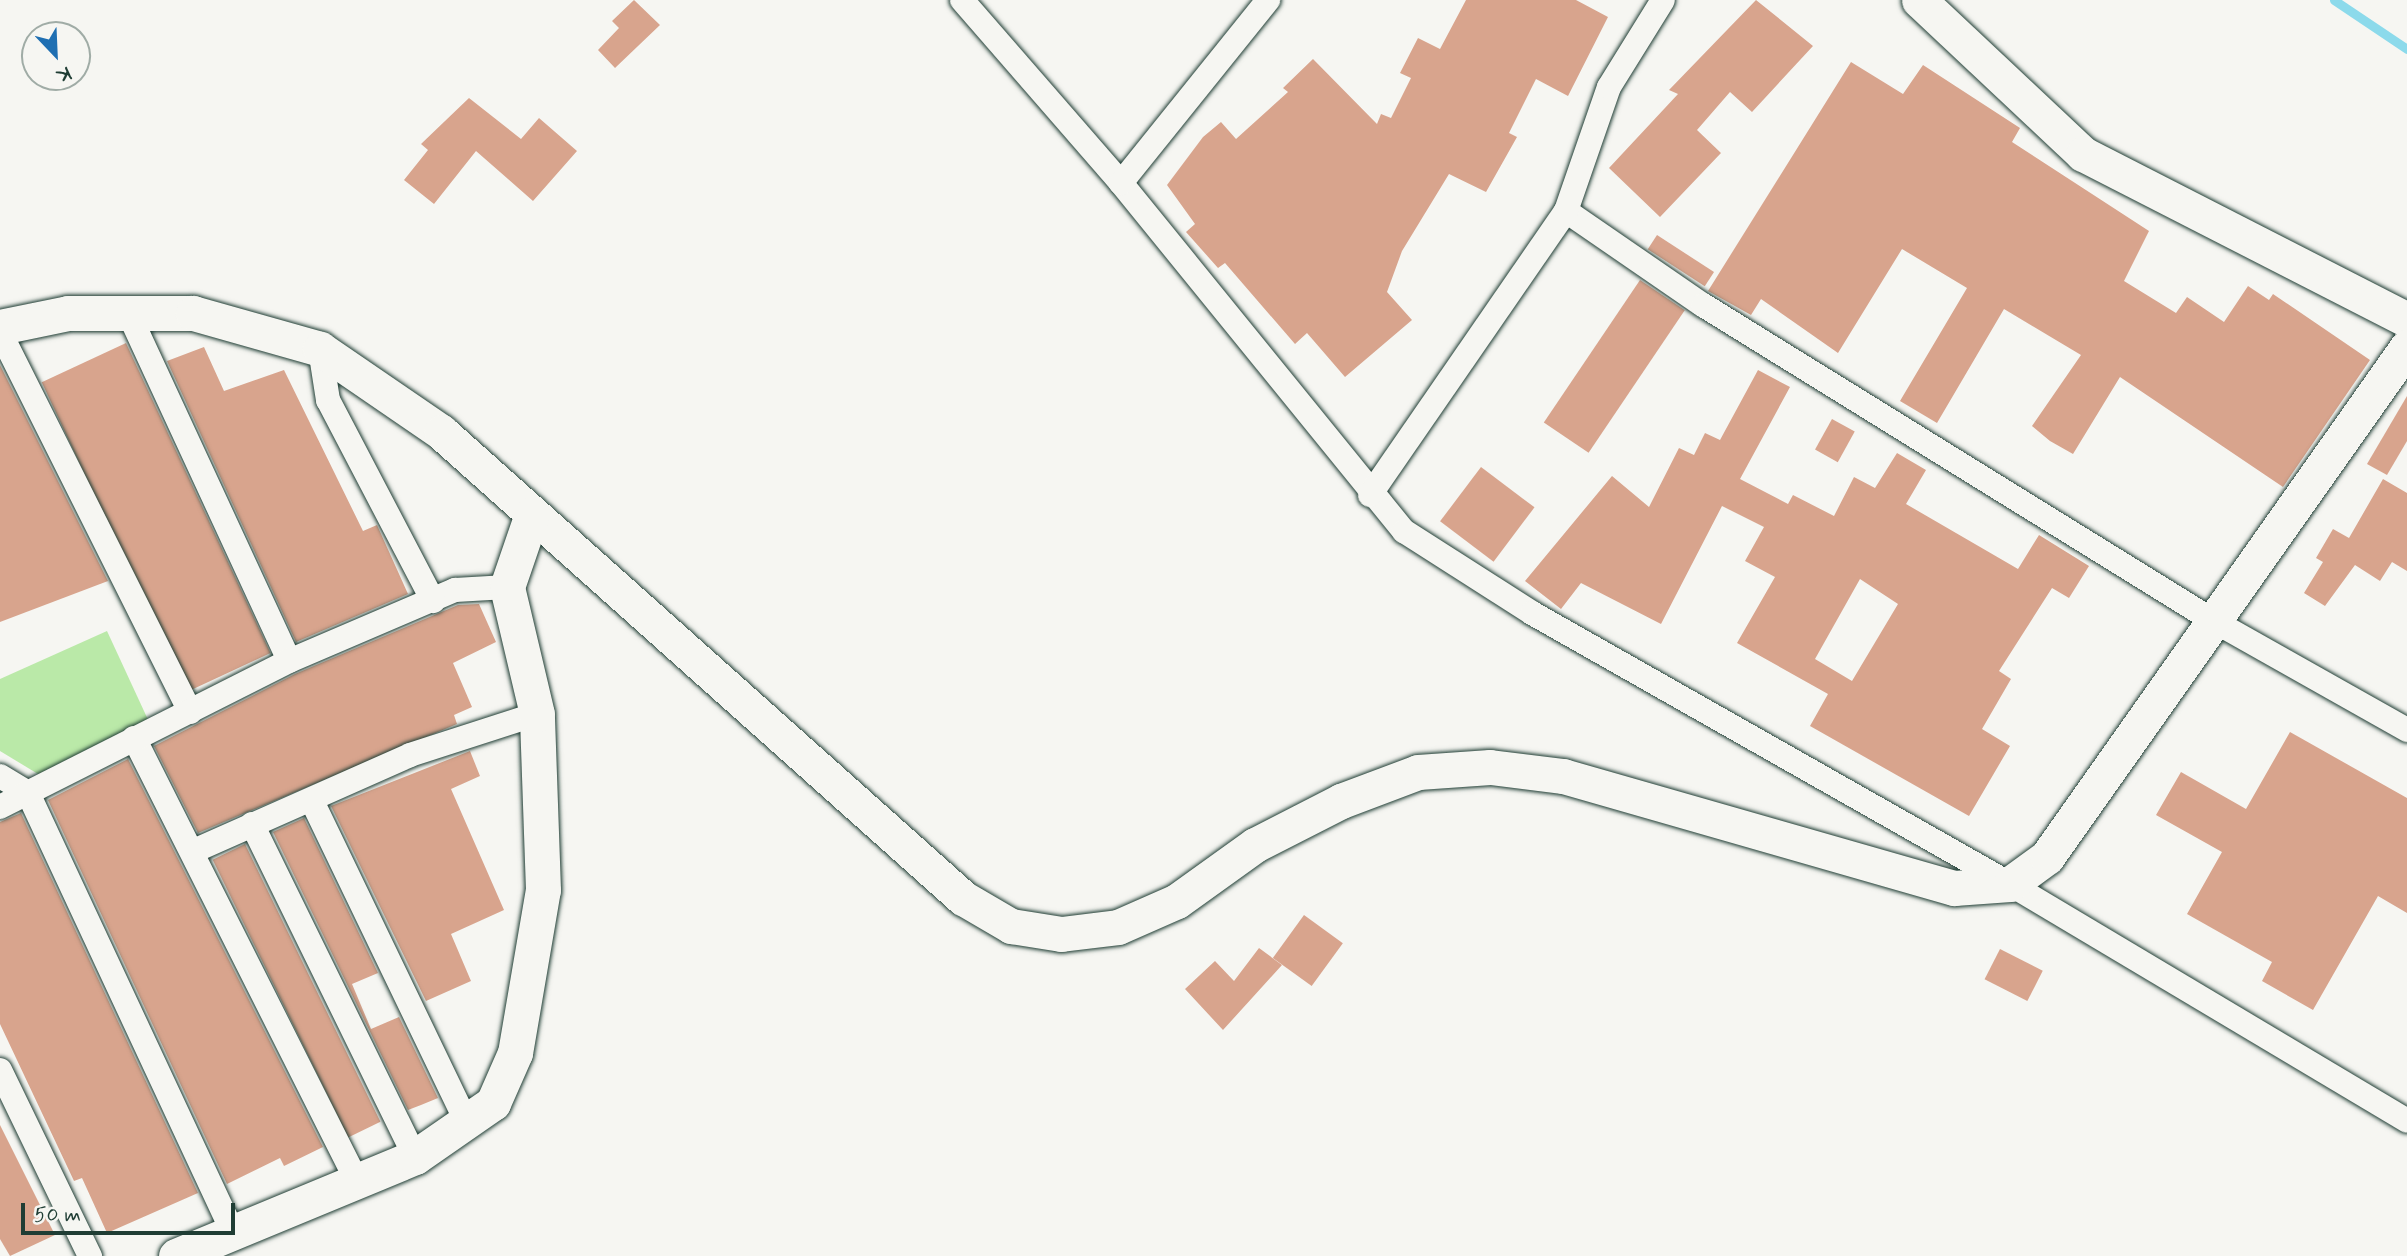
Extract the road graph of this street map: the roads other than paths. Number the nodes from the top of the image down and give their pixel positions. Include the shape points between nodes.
1 (962, 0) edge
2 (1268, 0) edge
3 (1663, 0) edge
4 (1919, 0) edge
5 (1121, 183) junction
6 (1566, 211) junction
7 (128, 312) junction
8 (2407, 320) edge
9 (0, 327) edge
10 (0, 332) edge
11 (2407, 347) edge
12 (320, 349) junction
13 (1370, 495) junction
14 (532, 514) junction
15 (507, 587) junction
16 (433, 601) junction
17 (2211, 620) junction
18 (289, 661) junction
19 (190, 712) junction
20 (537, 714) junction
21 (2407, 730) edge
22 (134, 738) junction
23 (0, 776) edge
24 (28, 793) junction
25 (312, 801) junction
26 (0, 807) edge
27 (252, 824) junction
28 (195, 850) junction
29 (2010, 884) junction
30 (0, 1070) edge
31 (466, 1121) junction
32 (2407, 1121) edge
33 (415, 1157) junction
34 (357, 1181) junction
35 (233, 1232) junction
36 (90, 1256) edge
37 (176, 1256) edge

1 - 5 street
2 - 5 street
3 - 6 street via 1609,88
4 - 8 main road via 2082,154
5 - 13 street
6 - 13 street
6 - 17 street via 1703,305
7 - 9 main road via 68,313
7 - 12 main road via 193,313
7 - 18 street
10 - 19 street
11 - 17 main road
12 - 14 main road via 441,432
12 - 16 street via 328,400
13 - 29 street via 1404,531 1532,613
14 - 15 main road
14 - 29 main road via 963,898 1012,926 1061,934 1118,927 1177,901 1255,845 1341,802 1418,772 1490,767 1563,776 1954,888
15 - 16 street via 455,590
15 - 20 main road
16 - 18 street
17 - 21 street
17 - 29 main road via 2047,857
18 - 19 street
19 - 22 street
20 - 25 street via 410,755
20 - 31 main road via 542,890 515,1053 493,1103
22 - 24 street
22 - 28 street
23 - 24 street
24 - 26 street
24 - 35 street
25 - 27 street
25 - 31 street
27 - 28 street
27 - 33 street
28 - 34 street
29 - 32 street
30 - 36 street
31 - 33 main road
33 - 34 main road
34 - 35 main road
35 - 37 main road

